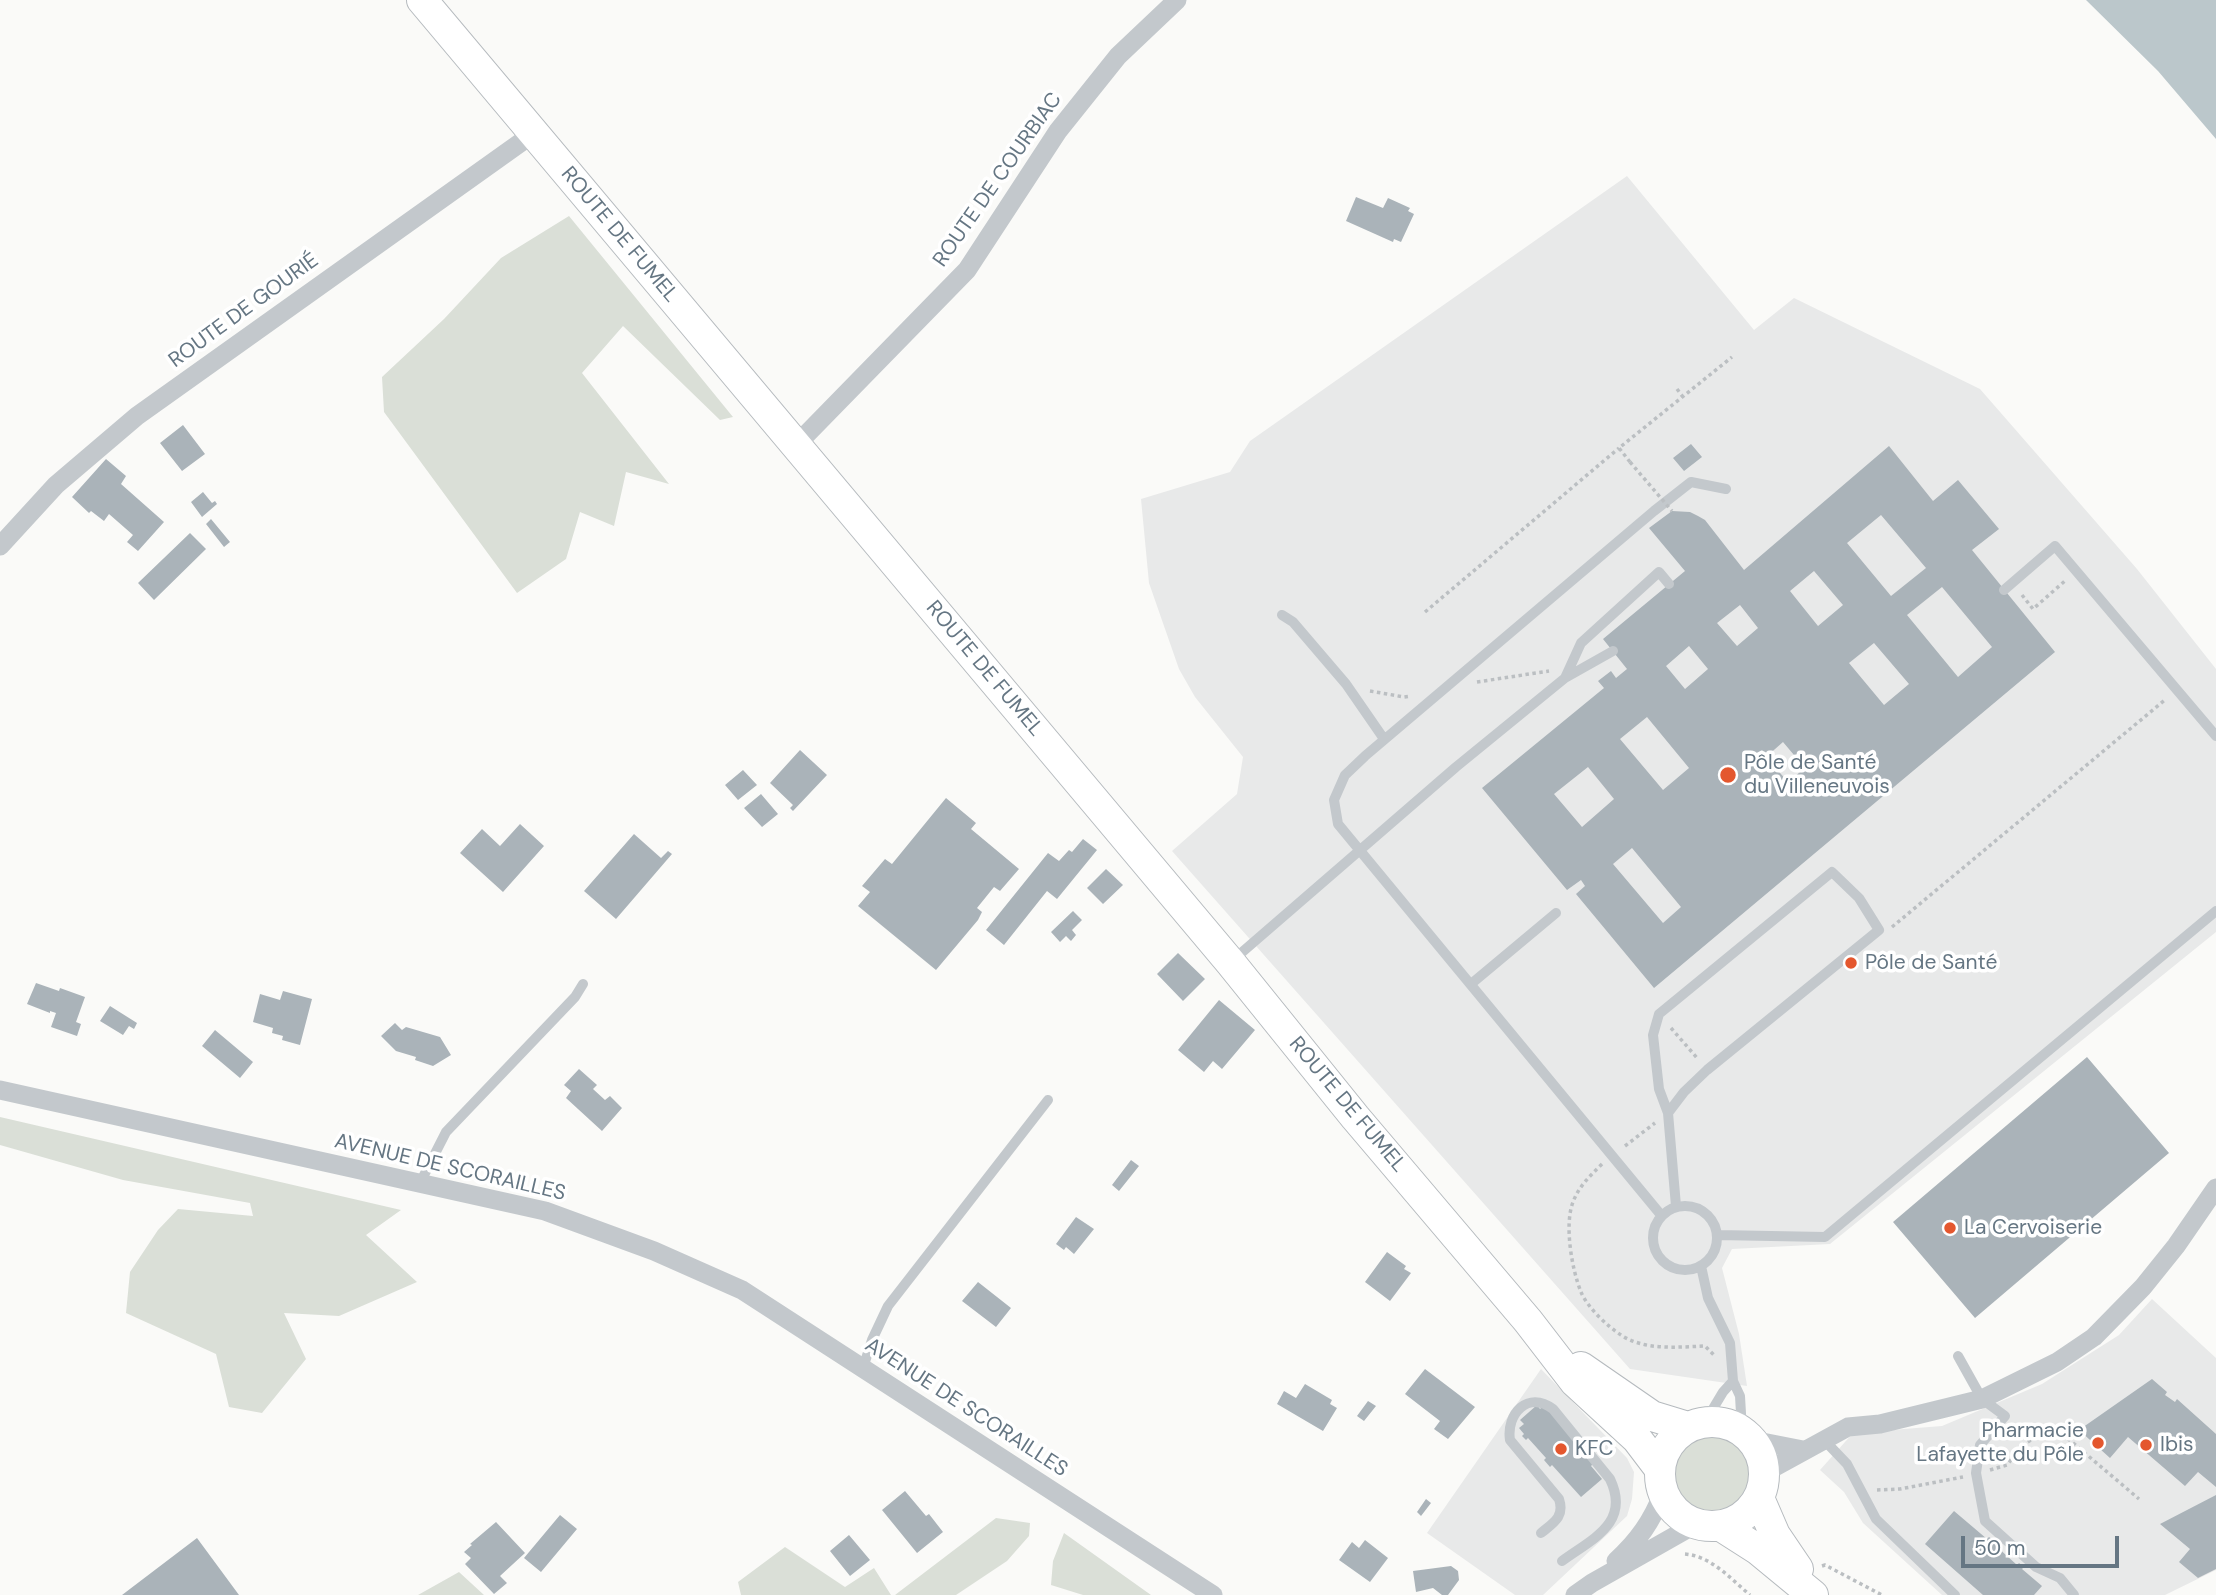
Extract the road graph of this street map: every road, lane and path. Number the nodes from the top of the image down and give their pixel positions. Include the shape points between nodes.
1 (422, 0) edge
2 (1177, 0) edge
3 (534, 133) junction
4 (1732, 357) dead end
5 (1677, 389) dead end
6 (1683, 397) junction
7 (796, 445) junction
8 (1619, 448) junction
9 (1726, 489) dead end
10 (1672, 511) dead end
11 (1511, 530) dead end
12 (1516, 535) junction
13 (0, 546) edge
14 (1458, 576) dead end
15 (2068, 579) dead end
16 (1462, 581) junction
17 (1669, 584) dead end
18 (2008, 587) joint
19 (1425, 612) dead end
20 (1282, 615) dead end
21 (1613, 651) dead end
22 (1565, 678) junction
23 (2159, 689) dead end
24 (2216, 736) edge
25 (1384, 739) junction
26 (1361, 852) junction
27 (2216, 911) edge
28 (1556, 913) dead end
29 (1891, 928) dead end
30 (1230, 962) junction
31 (583, 984) dead end
32 (1471, 984) junction
33 (1659, 1014) junction
34 (1707, 1070) junction
35 (0, 1090) edge
36 (1048, 1100) dead end
37 (1668, 1113) junction
38 (1613, 1156) junction
39 (420, 1182) junction
40 (2216, 1188) edge
41 (1676, 1206) junction
42 (1661, 1215) junction
43 (1717, 1235) junction
44 (1701, 1266) junction
45 (1543, 1341) junction
46 (1958, 1356) dead end
47 (863, 1368) junction
48 (1733, 1381) junction
49 (1723, 1392) junction
50 (1982, 1399) junction
51 (1696, 1424) junction
52 (1747, 1435) junction
53 (1825, 1441) junction
54 (1803, 1450) junction
55 (1976, 1473) junction
56 (1661, 1480) junction
57 (1761, 1486) junction
58 (1861, 1491) junction
59 (2138, 1499) dead end
60 (1709, 1525) junction
61 (1541, 1534) dead end
62 (1682, 1554) dead end
63 (1562, 1561) dead end
64 (1592, 1583) junction
65 (1810, 1588) edge
66 (1213, 1595) edge
67 (1575, 1595) edge
68 (1750, 1595) edge
69 (1882, 1595) edge
70 (1955, 1595) edge
71 (2074, 1595) edge

1 - 3 main road, ROUTE DE FUMEL
2 - 7 street, ROUTE DE COURBIAC via 1118,56 1058,131 967,270
3 - 7 main road, ROUTE DE FUMEL
3 - 13 street, ROUTE DE GOURIÉ via 137,416 56,485
4 - 6 path
5 - 6 path
6 - 8 path
7 - 30 main road, ROUTE DE FUMEL
8 - 10 path, bridge
8 - 12 path
9 - 25 lane via 1691,482
11 - 12 path
12 - 16 path
14 - 16 path
15 - 18 path via 2033,610
16 - 19 path
17 - 22 lane via 1659,572 1581,643
18 - 24 lane via 2055,546
20 - 25 lane via 1346,684
21 - 22 lane
22 - 26 lane
23 - 29 path via 2167,699
25 - 26 lane via 1346,775 1334,800 1338,824
26 - 30 lane
26 - 32 lane
27 - 43 lane via 1825,1237
28 - 32 lane
30 - 45 main road, ROUTE DE FUMEL
31 - 39 lane via 446,1132
32 - 38 lane
33 - 34 path
33 - 34 lane via 1832,872 1858,898 1879,930
33 - 37 lane via 1653,1035 1659,1089
34 - 37 lane
35 - 39 street, AVENUE DE SCORAILLES
36 - 47 lane via 888,1306
37 - 38 path
37 - 41 lane
38 - 42 lane
38 - 49 path via 1581,1184 1572,1204 1569,1238 1581,1294 1622,1336 1652,1346 1705,1346 1715,1355
39 - 47 street, AVENUE DE SCORAILLES via 545,1211 654,1251 742,1290
40 - 50 street via 2143,1287 2094,1338
41 - 42 lane
41 - 43 lane via 1703,1211
42 - 44 lane via 1652,1234 1656,1254 1681,1270
43 - 44 lane via 1714,1253
44 - 48 lane via 1707,1298 1730,1343
45 - 51 main road, ROUTE DE FUMEL via 1652,1416
45 - 56 main road, ROUTE DE FUMEL via 1575,1382 1637,1439
46 - 50 lane
47 - 66 street, AVENUE DE SCORAILLES
48 - 49 lane
48 - 52 lane
49 - 51 lane
50 - 53 street via 1880,1424 1848,1427
50 - 55 lane via 2004,1416 1980,1445
51 - 52 main road via 1718,1421
51 - 56 main road via 1674,1437 1664,1451
52 - 54 street
52 - 57 main road via 1761,1455
53 - 54 street
53 - 58 lane via 1847,1464
54 - 57 street
55 - 58 path via 1900,1489
55 - 59 path via 2007,1465 2053,1426
55 - 71 lane via 1985,1521 2036,1567 2060,1577
56 - 60 main road via 1674,1510
56 - 64 street via 1649,1525
57 - 60 main road via 1743,1516
57 - 65 main road via 1775,1535
58 - 70 lane via 1876,1519
60 - 64 street
60 - 65 main road via 1757,1549
61 - 63 lane via 1562,1514 1562,1507 1509,1433 1515,1414 1534,1401 1553,1409 1610,1479 1618,1502 1607,1527
62 - 68 path via 1705,1560
64 - 67 street
65 - 69 path via 1825,1565

